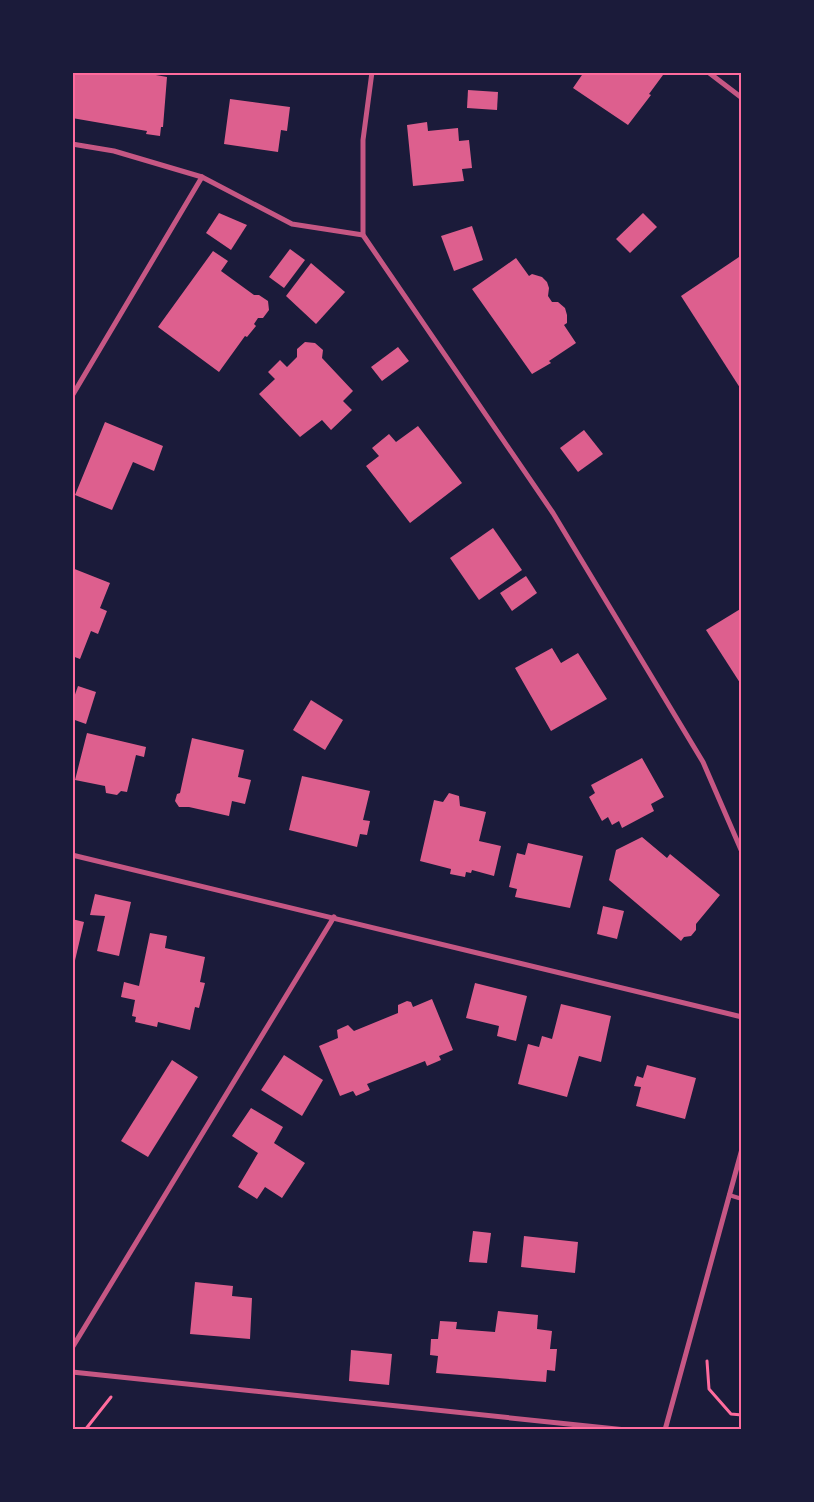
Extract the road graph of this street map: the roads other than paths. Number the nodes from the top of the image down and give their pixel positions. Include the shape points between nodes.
1 (372, 72) edge
2 (708, 72) edge
3 (742, 98) edge
4 (72, 144) edge
5 (202, 177) junction
6 (364, 235) junction
7 (72, 396) edge
8 (742, 852) edge
9 (72, 855) edge
10 (334, 917) junction
11 (742, 1017) edge
12 (742, 1149) edge
13 (729, 1195) junction
14 (742, 1199) edge
15 (72, 1348) edge
16 (72, 1372) edge
17 (626, 1430) edge
18 (665, 1430) edge

1 - 6 street via 364,140
2 - 3 street
4 - 5 street via 114,151
5 - 6 street via 292,224
5 - 7 street
6 - 8 street via 559,522 703,762
9 - 10 street
10 - 11 street
10 - 15 street
12 - 13 street
13 - 14 lane
13 - 18 street
16 - 17 street

